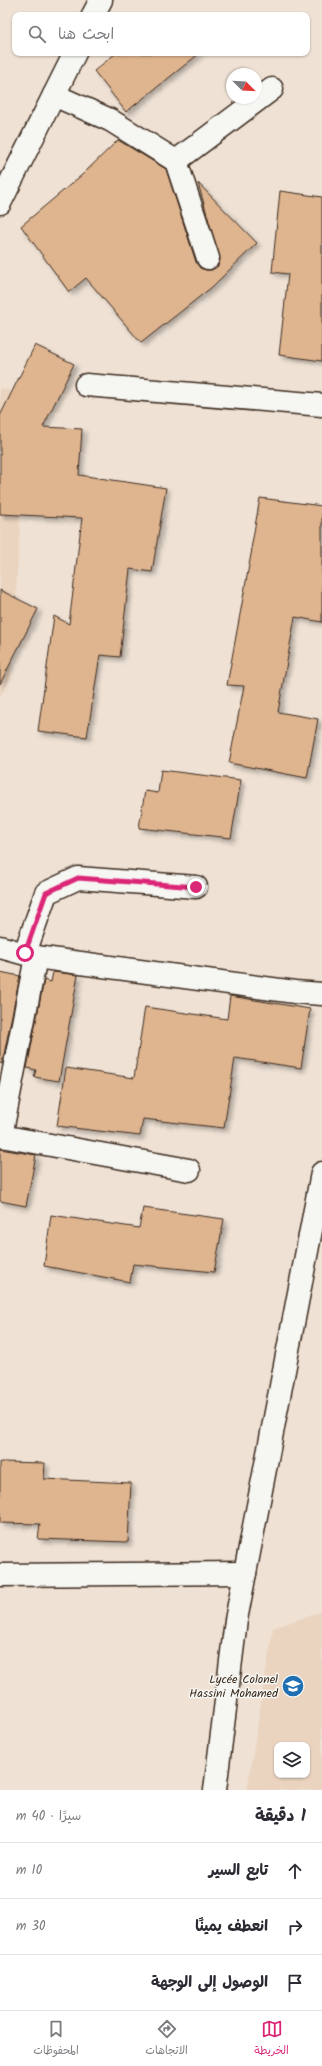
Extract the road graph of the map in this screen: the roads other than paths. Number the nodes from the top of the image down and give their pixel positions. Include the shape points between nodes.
1 (101, 0) edge
2 (95, 12) edge
3 (74, 56) edge
4 (272, 89) dead end
5 (54, 95) junction
6 (176, 161) junction
7 (0, 203) edge
8 (208, 258) dead end
9 (86, 385) dead end
10 (322, 405) edge
11 (196, 887) dead end
12 (0, 947) edge
13 (31, 955) junction
14 (322, 994) edge
15 (1, 1136) edge
16 (189, 1170) dead end
17 (322, 1173) edge
18 (245, 1573) junction
19 (0, 1575) edge
20 (215, 1790) edge

1 - 2 street
3 - 5 street
4 - 6 street
5 - 6 street via 110,120
5 - 7 street
6 - 8 street
9 - 10 street
11 - 13 street via 78,878 46,893
12 - 13 street
13 - 14 street
13 - 15 street
15 - 16 street
17 - 18 street
18 - 19 street
18 - 20 street via 236,1620

